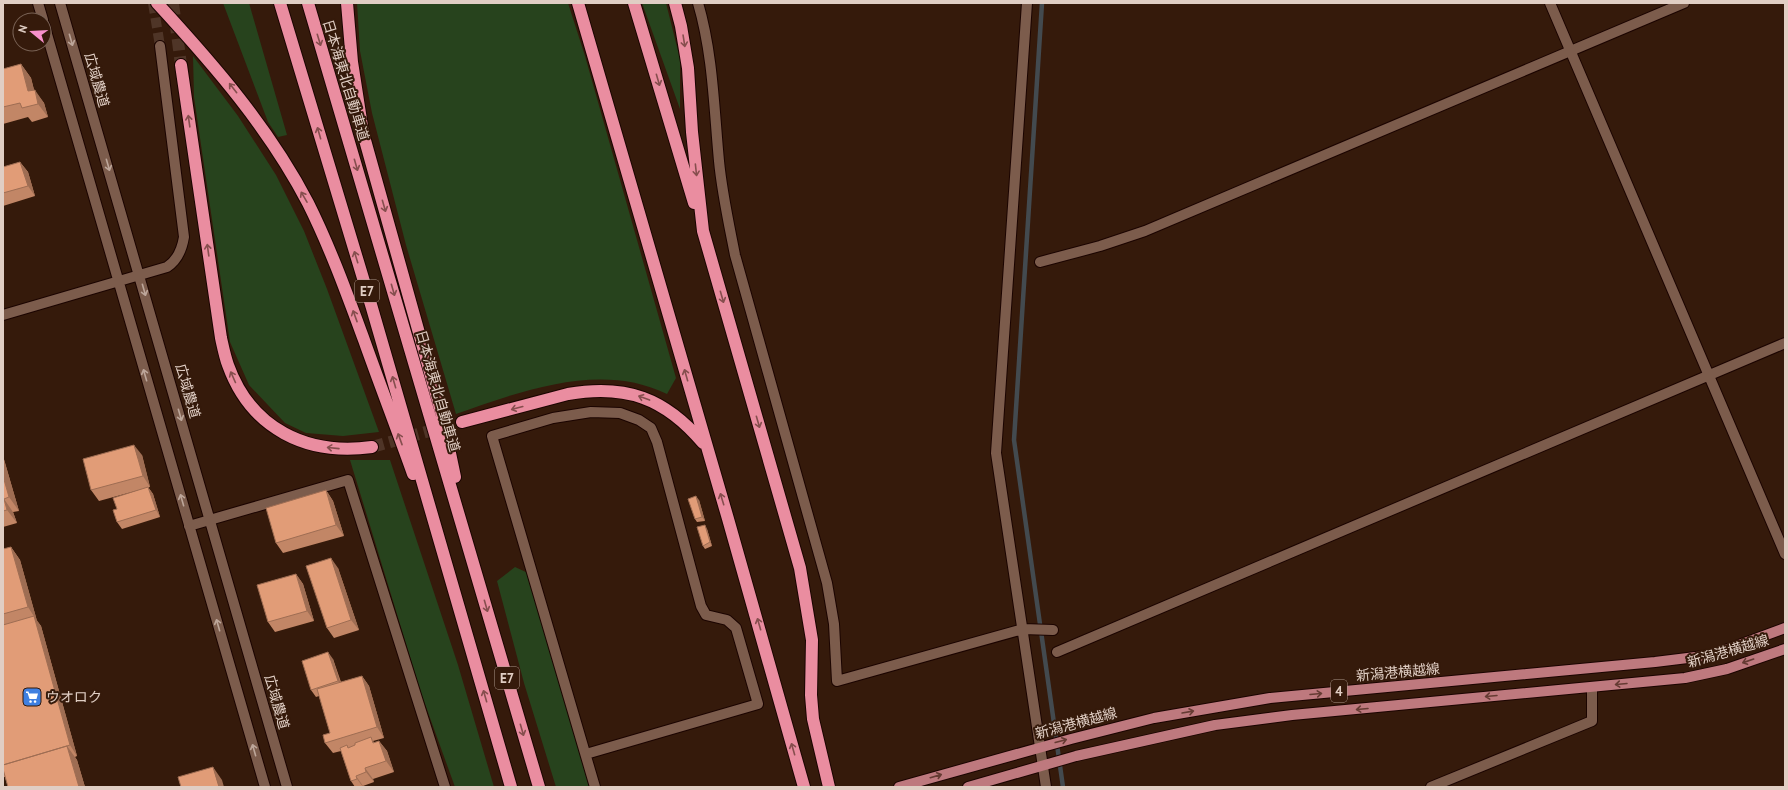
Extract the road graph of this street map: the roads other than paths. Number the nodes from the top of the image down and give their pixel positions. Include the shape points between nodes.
1 (60, 3) edge
2 (157, 3) edge
3 (280, 3) edge
4 (308, 3) edge
5 (347, 3) edge
6 (578, 3) edge
7 (634, 3) edge
8 (675, 3) edge
9 (698, 3) edge
10 (1026, 3) edge
11 (1550, 3) edge
12 (1684, 3) edge
13 (160, 46) tunnel mouth
14 (52, 52) edge
15 (1571, 52) junction
16 (181, 64) tunnel mouth
17 (703, 231) junction
18 (1040, 262) dead end
19 (140, 275) junction
20 (118, 282) junction
21 (3, 315) edge
22 (1785, 343) edge
23 (1709, 375) junction
24 (462, 422) tunnel mouth
25 (372, 447) tunnel mouth
26 (706, 447) junction
27 (210, 520) junction
28 (189, 526) junction
29 (1785, 554) edge
30 (475, 568) junction
31 (451, 580) junction
32 (1785, 628) edge
33 (1023, 629) junction
34 (1053, 630) dead end
35 (1785, 649) edge
36 (1057, 652) dead end
37 (1592, 687) junction
38 (1040, 747) junction
39 (586, 754) junction
40 (1042, 765) junction
41 (265, 787) edge
42 (287, 787) edge
43 (446, 787) edge
44 (511, 787) edge
45 (539, 787) edge
46 (595, 787) edge
47 (804, 787) edge
48 (829, 787) edge
49 (899, 787) edge
50 (968, 787) edge
51 (1046, 787) edge
52 (1431, 787) edge

1 -> 19 street, 広域農道
31 -> 2 highway via 342,280 308,203 280,155 234,89
31 -> 3 highway, E7
4 -> 30 highway, 日本海東北自動車道 / E7
5 -> 30 highway via 352,62 363,134 442,414
26 -> 6 highway
7 -> 17 highway
8 -> 17 highway via 688,68
9 - 33 street via 707,44 725,205 737,262 827,583 834,624 837,681
10 - 33 street via 996,453
11 - 15 street
12 - 15 street
13 - 19 street via 184,237 183,245 173,264
14 - 20 street
15 - 18 street via 1145,231
15 - 23 street
25 -> 16 highway via 356,450 338,449 298,441 262,419 238,387 228,365 221,338
17 -> 48 highway via 800,568 812,640 811,695 814,719
19 - 20 street
19 -> 27 street, 広域農道
20 - 21 street
28 -> 20 street
22 - 23 street
23 - 29 street
23 - 36 street
26 -> 24 highway via 668,410 653,401 617,391 584,391 568,394
47 -> 26 highway
27 - 28 street
27 - 42 street, 広域農道
27 - 43 street via 348,480
41 -> 28 street
30 -> 45 highway, 日本海東北自動車道 / E7
44 -> 31 highway, E7
38 -> 32 main road, 新潟港横越線 / 4 via 1154,718 1270,698 1655,662 1712,654
33 - 34 street
33 - 38 street
35 -> 37 main road, 新潟港横越線 / 4 via 1727,669 1685,678
37 -> 40 main road, 新潟港横越線 / 4 via 1292,715 1215,725
37 - 52 street via 1592,721
38 - 40 street
49 -> 38 main road, 新潟港横越線 / 4
39 - 39 street via 758,704 736,628 727,620 706,615 701,606 651,428 620,413 590,412 553,418 492,436
39 - 46 street
40 - 50 main road, 新潟港横越線 / 4
40 - 51 street

